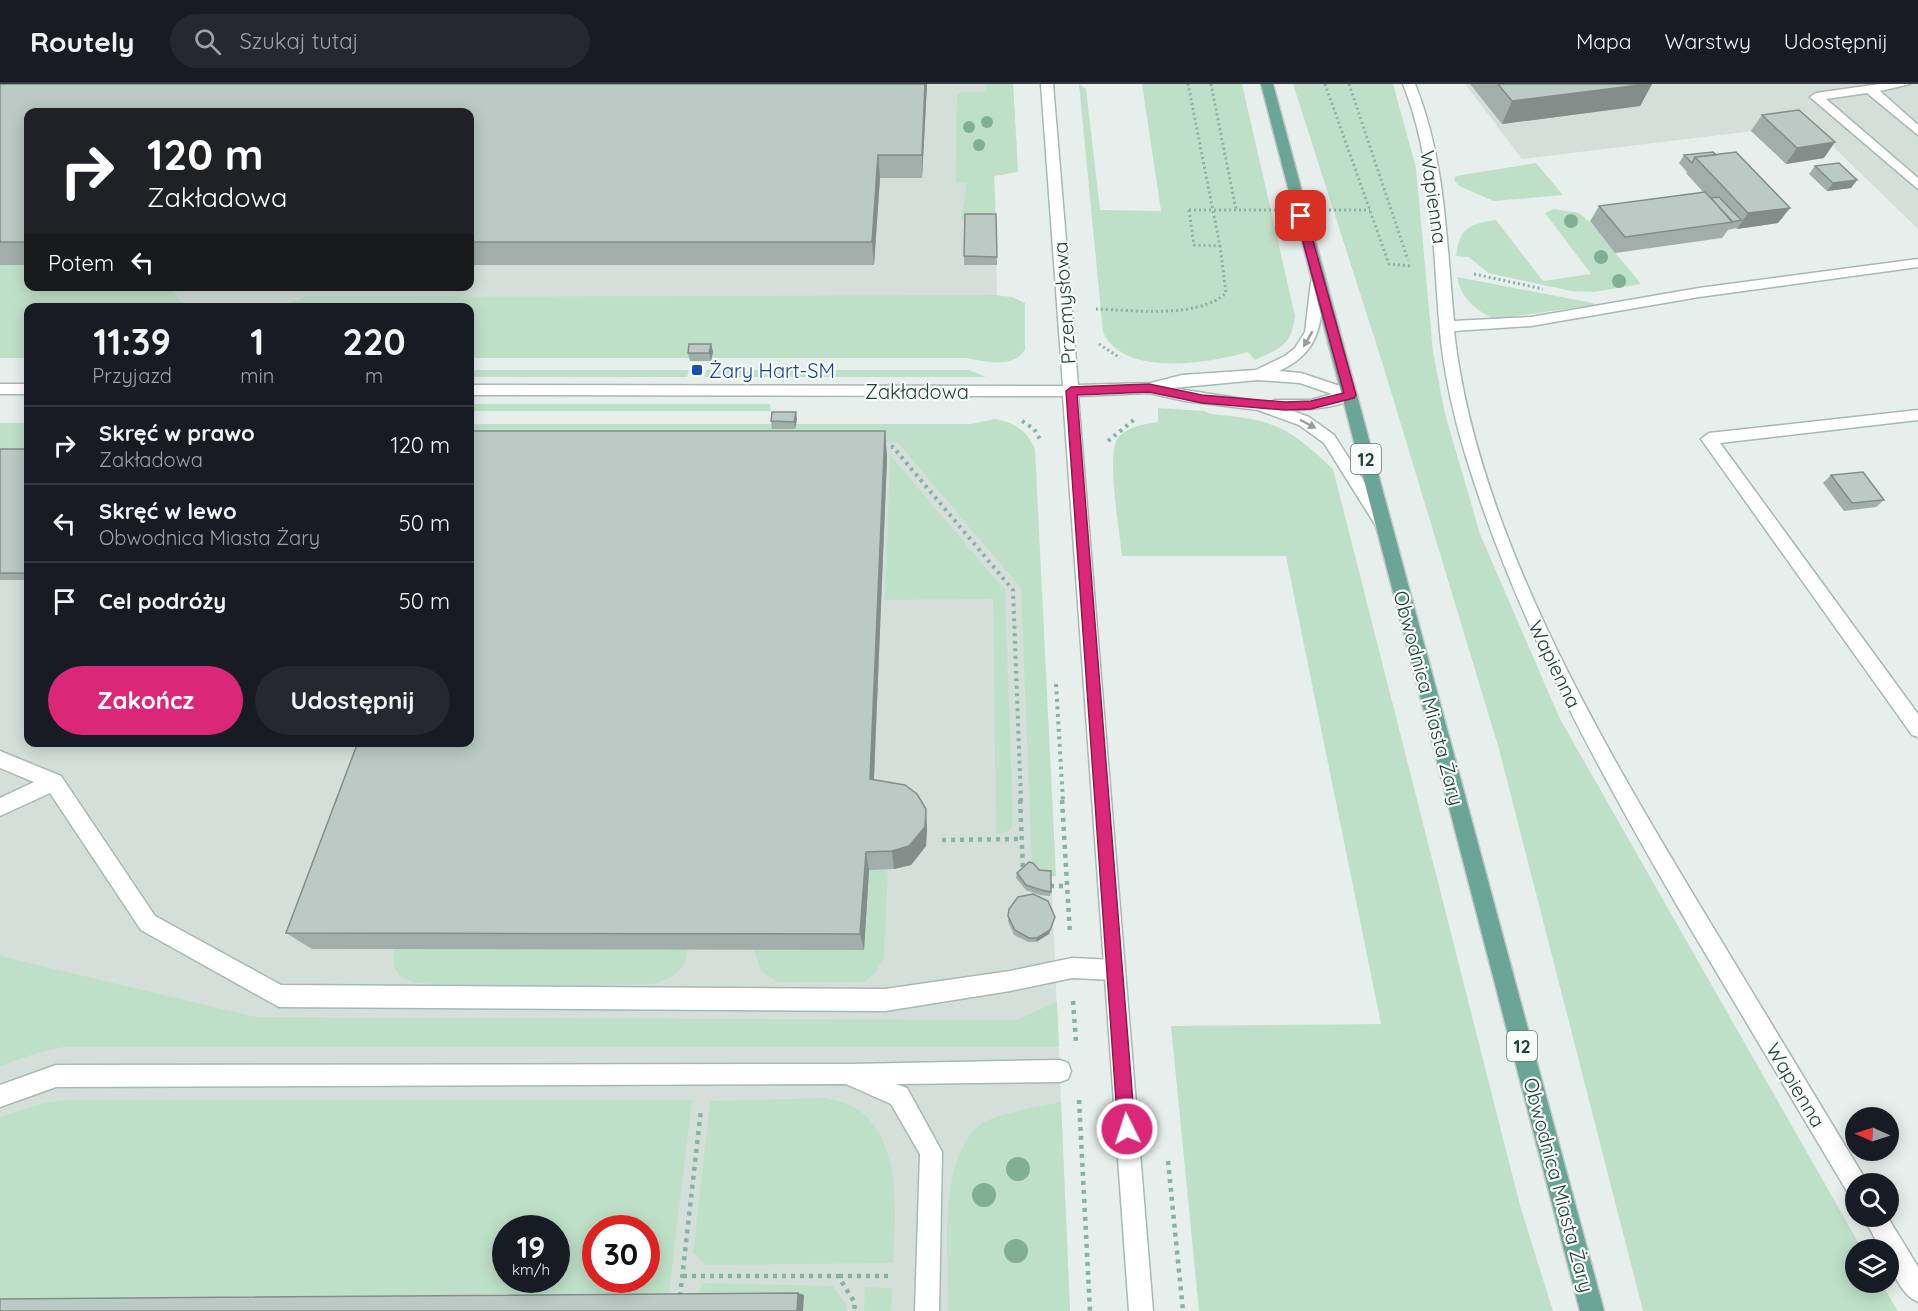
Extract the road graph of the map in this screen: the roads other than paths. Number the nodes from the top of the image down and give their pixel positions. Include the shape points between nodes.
1 (1047, 84) edge
2 (1267, 84) edge
3 (1409, 84) edge
4 (1904, 84) edge
5 (1870, 89) junction
6 (1918, 131) edge
7 (1918, 185) edge
8 (1918, 263) edge
9 (1318, 282) junction
10 (1447, 326) junction
11 (1258, 375) junction
12 (1149, 388) junction
13 (0, 389) edge
14 (24, 389) edge
15 (474, 390) edge
16 (1071, 391) junction
17 (1350, 395) junction
18 (1259, 405) junction
19 (1918, 415) edge
20 (1382, 522) junction
21 (1918, 729) edge
22 (0, 759) edge
23 (54, 782) junction
24 (0, 807) edge
25 (1115, 970) junction
26 (1060, 1071) dead end
27 (847, 1074) junction
28 (0, 1096) edge
29 (1849, 1173) edge
30 (1881, 1227) edge
31 (1918, 1290) edge
32 (927, 1311) edge
33 (1141, 1311) edge
34 (1593, 1311) edge

1 - 16 street, Przemysłowa
2 - 9 main road, Obwodnica Miasta Żary / 12
3 - 10 street, Wapienna via 1422,120 1438,203
4 - 5 street
5 - 6 street
5 - 7 street via 1816,97
8 - 10 street via 1666,297 1529,323
9 -> 11 street, Zakładowa via 1315,322 1307,342 1290,360
9 - 17 main road, Obwodnica Miasta Żary / 12
10 - 29 street, Wapienna via 1452,369 1474,460 1497,530 1544,645 1629,807
11 - 12 street, Zakładowa via 1182,380
11 - 17 street, Zakładowa via 1301,378
12 - 16 street, Zakładowa
12 - 18 street, Zakładowa
13 - 14 street
15 - 16 street, Zakładowa
16 - 25 street, Przemysłowa
17 - 18 street, Zakładowa via 1311,405
17 - 20 main road, Obwodnica Miasta Żary / 12
18 -> 20 street, Zakładowa via 1304,421 1329,439
19 - 21 street via 1709,439
20 - 34 main road, Obwodnica Miasta Żary / 12
22 - 23 street
23 - 24 street
23 - 25 street via 148,923 279,996 885,1000 1072,968
25 - 33 street, Przemysłowa
26 - 27 street
27 - 28 street via 56,1076
27 - 32 street via 898,1096 931,1152
30 - 31 street

